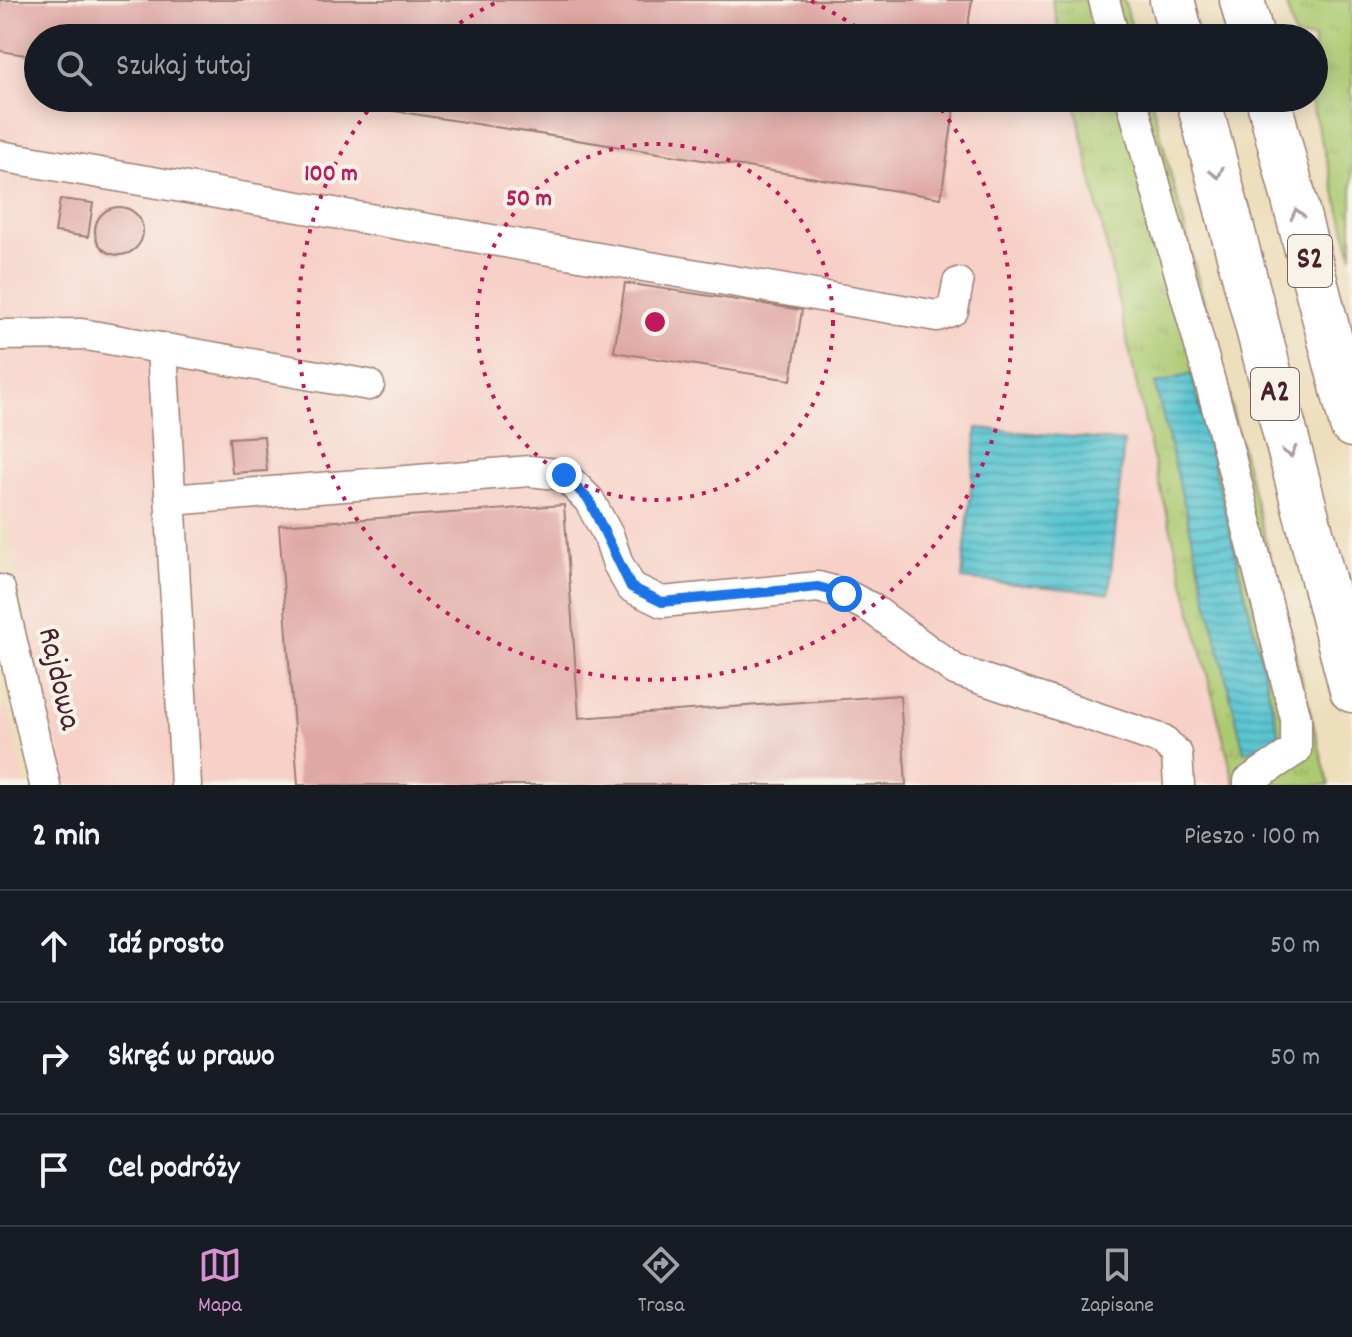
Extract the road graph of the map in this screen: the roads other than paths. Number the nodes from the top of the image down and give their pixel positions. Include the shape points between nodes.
1 (1104, 0) edge
2 (1172, 0) edge
3 (1242, 0) edge
4 (1110, 24) edge
5 (1178, 24) edge
6 (1248, 24) edge
7 (1135, 112) edge
8 (1202, 112) edge
9 (1272, 112) edge
10 (0, 156) edge
11 (958, 283) dead end
12 (0, 335) edge
13 (162, 348) junction
14 (369, 385) dead end
15 (1352, 425) edge
16 (171, 500) junction
17 (0, 590) edge
18 (1352, 690) edge
19 (45, 785) edge
20 (186, 785) edge
21 (1179, 785) edge
22 (1249, 785) edge

1 - 4 street
2 - 5 highway
3 - 6 highway
7 - 22 street via 1296,719 1296,750
8 -> 18 highway, A2
15 -> 9 highway, S2
10 - 11 street via 937,316 953,310
12 - 13 street via 81,334
13 - 14 street
13 - 16 street
16 - 20 street
16 - 21 street via 530,471 564,475 589,500 631,587 662,602 818,587 844,594 955,670 1163,740 1177,754
17 - 19 street, Rajdowa

